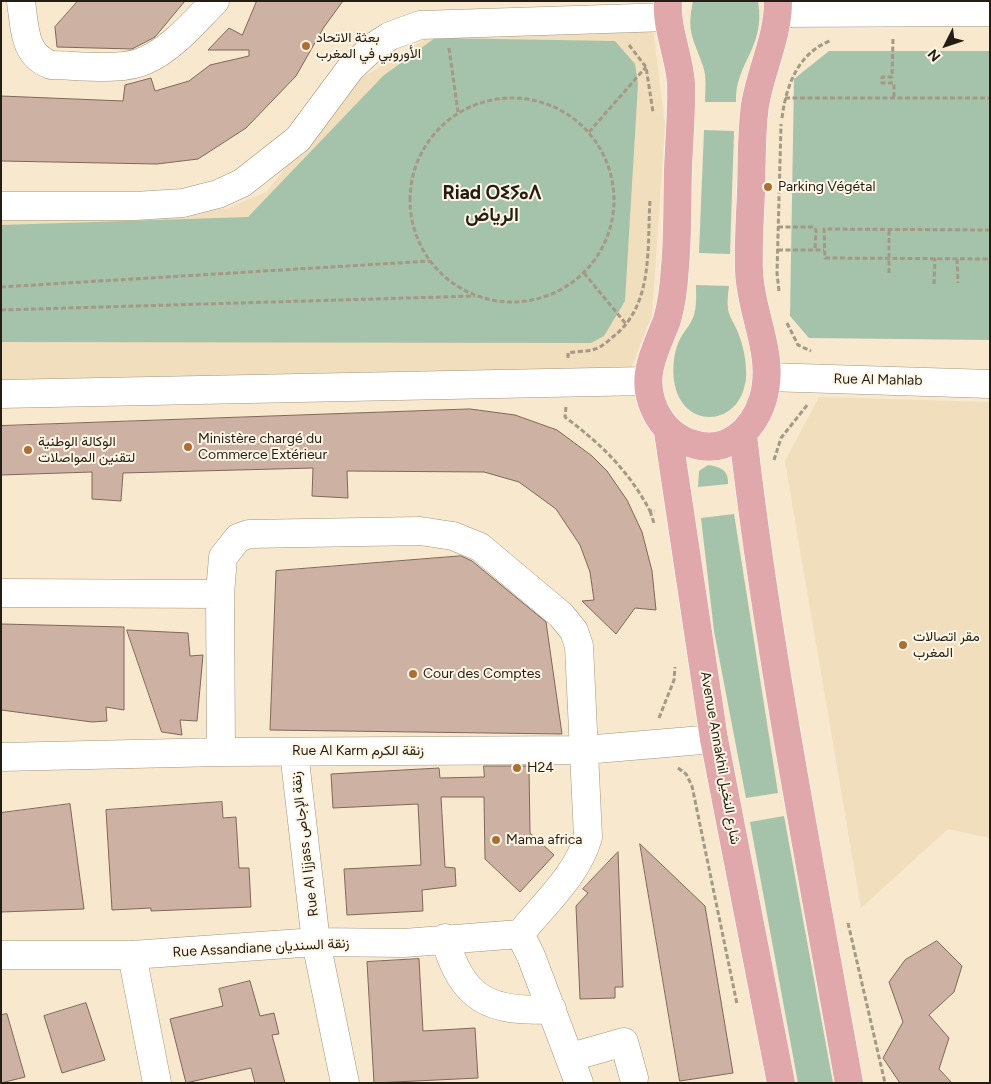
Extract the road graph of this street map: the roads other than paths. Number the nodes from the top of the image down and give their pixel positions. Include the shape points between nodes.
1 (215, 1) edge
2 (22, 2) edge
3 (778, 7) edge
4 (1, 8) edge
5 (668, 9) edge
6 (990, 12) edge
7 (1, 206) edge
8 (767, 378) junction
9 (647, 381) junction
10 (990, 384) edge
11 (1, 394) edge
12 (668, 432) junction
13 (743, 435) junction
14 (1, 593) edge
15 (220, 594) junction
16 (714, 738) junction
17 (584, 750) junction
18 (221, 752) junction
19 (294, 752) junction
20 (1, 756) edge
21 (520, 934) junction
22 (445, 938) junction
23 (316, 942) junction
24 (1, 955) edge
25 (132, 955) junction
26 (552, 1009) junction
27 (571, 1057) junction
28 (634, 1078) dead end
29 (157, 1083) edge
30 (345, 1083) edge
31 (579, 1083) edge
32 (780, 1083) edge
33 (849, 1083) edge

1 - 2 street via 168,47 145,61 125,66 51,65 40,61 27,40
2 - 4 street
3 - 6 street via 830,14
3 - 8 main road via 775,37 759,85 752,131 748,271 765,348
5 - 7 street via 620,17 420,24 373,47 350,69 298,139 242,183 218,194 183,203 135,206
5 - 9 main road via 681,82 675,266 666,320
8 - 10 street, Rue Al Mahlab
8 - 13 main road via 755,418
9 - 11 street
9 - 12 main road via 651,402
12 - 13 main road via 697,446 721,444
12 - 16 main road, Avenue Annakhil شارع النخيل
13 - 33 main road via 750,500 796,783
14 - 15 street
15 - 17 street via 223,557 238,538 249,534 420,532 453,536 480,547 561,615 574,631 579,646
15 - 18 street
16 - 17 street, Rue Al Karm زنقة الكرم
16 - 32 main road, Avenue Annakhil شارع النخيل
17 - 19 street, Rue Al Karm زنقة الكرم
17 - 21 street via 588,836 584,853
18 - 19 street, Rue Al Karm زنقة الكرم
18 - 20 street, Rue Al Karm زنقة الكرم
19 - 23 street, Rue Al Ijjass زنقة الإجاص
21 - 22 street, Rue Assandiane زنقة السنديان
21 - 26 street
22 - 23 street, Rue Assandiane زنقة السنديان via 404,943
22 - 26 street via 459,976 485,1001 501,1008 523,1011
23 - 25 street, Rue Assandiane زنقة السنديان
23 - 30 street, Rue Al Ijjass زنقة الإجاص
24 - 25 street, Rue Assandiane زنقة السنديان
25 - 29 street
26 - 27 street
27 - 28 street via 624,1042
27 - 31 street

